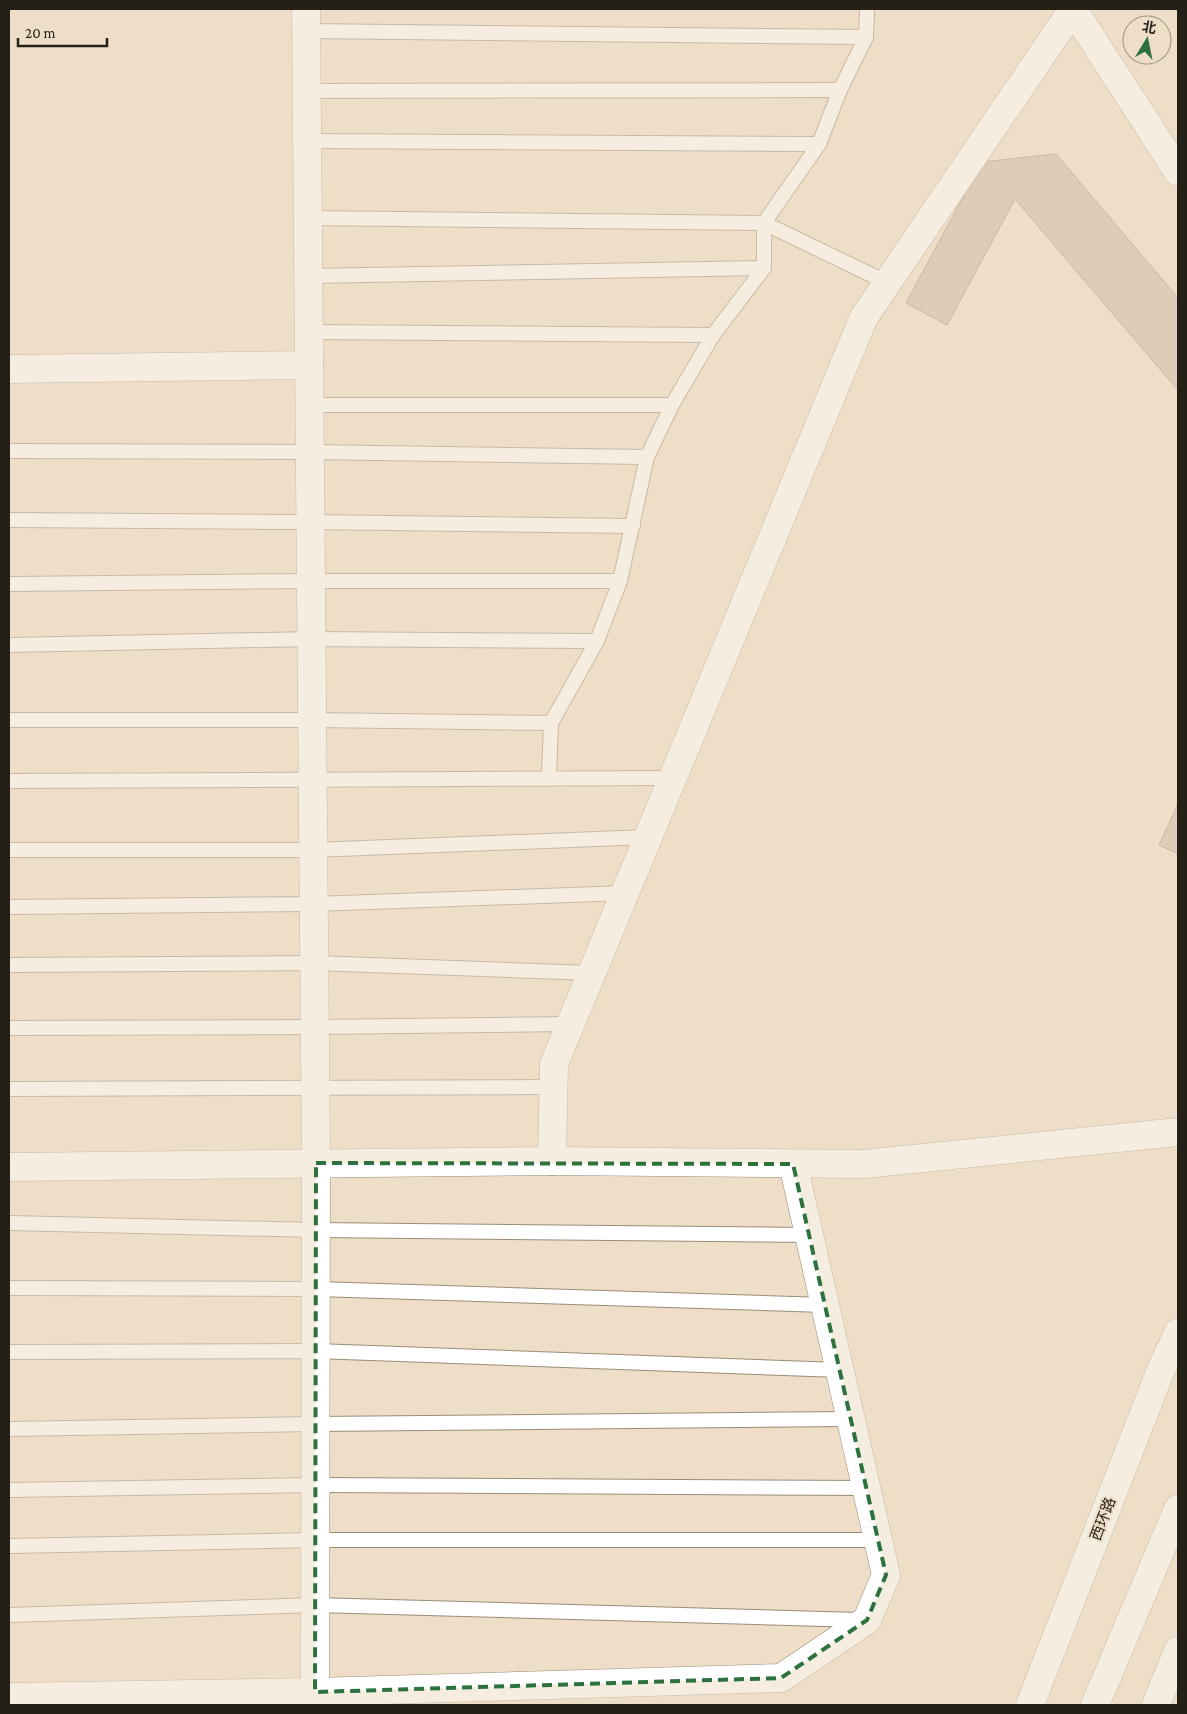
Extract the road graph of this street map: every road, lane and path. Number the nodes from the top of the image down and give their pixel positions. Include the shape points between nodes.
1 (867, 9) edge
2 (306, 20) edge
3 (866, 37) junction
4 (840, 90) junction
5 (307, 91) junction
6 (307, 141) junction
7 (819, 144) junction
8 (1178, 172) edge
9 (308, 218) junction
10 (764, 222) junction
11 (764, 268) junction
12 (308, 276) junction
13 (888, 282) junction
14 (309, 332) junction
15 (713, 334) junction
16 (309, 365) junction
17 (9, 369) edge
18 (310, 405) junction
19 (672, 405) junction
20 (9, 451) edge
21 (310, 452) junction
22 (647, 456) junction
23 (9, 520) edge
24 (310, 522) junction
25 (633, 526) junction
26 (311, 581) junction
27 (620, 581) junction
28 (9, 584) edge
29 (312, 640) junction
30 (597, 641) junction
31 (9, 645) edge
32 (9, 720) edge
33 (312, 720) junction
34 (551, 723) junction
35 (549, 778) junction
36 (673, 778) junction
37 (312, 779) junction
38 (9, 781) edge
39 (648, 837) junction
40 (9, 850) edge
41 (313, 850) junction
42 (625, 893) junction
43 (314, 904) junction
44 (9, 907) edge
45 (314, 963) junction
46 (9, 965) edge
47 (591, 973) junction
48 (571, 1024) junction
49 (314, 1027) junction
50 (9, 1028) edge
51 (315, 1087) junction
52 (554, 1087) junction
53 (9, 1088) edge
54 (1178, 1132) edge
55 (552, 1161) junction
56 (316, 1163) junction
57 (793, 1164) junction
58 (9, 1167) edge
59 (9, 1223) edge
60 (315, 1230) junction
61 (809, 1235) junction
62 (9, 1288) edge
63 (316, 1289) junction
64 (825, 1305) junction
65 (1178, 1333) edge
66 (315, 1351) junction
67 (9, 1352) edge
68 (840, 1370) junction
69 (850, 1419) junction
70 (316, 1424) junction
71 (9, 1429) edge
72 (316, 1485) junction
73 (866, 1488) junction
74 (9, 1490) edge
75 (1178, 1509) edge
76 (315, 1540) junction
77 (878, 1540) junction
78 (9, 1546) edge
79 (315, 1606) junction
80 (9, 1615) edge
81 (867, 1620) junction
82 (1178, 1650) edge
83 (9, 1697) edge
84 (315, 1699) edge
85 (1034, 1704) edge
86 (1095, 1705) edge
87 (1156, 1705) edge

1 - 3 lane
2 - 3 lane
2 - 5 street
3 - 4 lane
4 - 5 lane
4 - 7 lane
5 - 6 street
6 - 7 lane
6 - 9 street
7 - 10 lane
8 - 13 street via 1073,9
9 - 10 lane
9 - 12 street
10 - 11 lane
10 - 13 lane
11 - 12 lane
11 - 15 lane
12 - 14 street
13 - 36 street via 864,317
14 - 15 lane
14 - 16 street
15 - 19 lane
16 - 17 street
16 - 18 street
18 - 19 lane
18 - 21 street
19 - 22 lane
20 - 21 lane
21 - 22 lane
21 - 24 street
22 - 25 lane
23 - 24 lane
24 - 25 lane
24 - 26 street
25 - 27 lane
26 - 27 lane
26 - 28 lane
26 - 29 street
27 - 30 lane
29 - 30 lane
29 - 31 lane
29 - 33 street
30 - 34 lane
32 - 33 lane
33 - 34 lane
33 - 37 street
34 - 35 lane
35 - 36 lane
35 - 37 lane
36 - 39 street
37 - 38 lane
37 - 41 street
39 - 41 lane
39 - 42 street
40 - 41 lane
41 - 43 street
42 - 43 lane
42 - 47 street
43 - 44 lane
43 - 45 street
45 - 46 lane
45 - 47 lane
45 - 49 street
47 - 48 street
48 - 49 lane
48 - 52 street via 554,1064
49 - 50 lane
49 - 51 street
51 - 52 lane
51 - 53 lane
51 - 56 street
52 - 55 street
54 - 57 street via 864,1164
55 - 56 street
55 - 57 street
56 - 58 street
56 - 60 street
57 - 61 street
59 - 60 lane
60 - 61 lane
60 - 63 street
61 - 64 street
62 - 63 lane
63 - 64 lane
63 - 66 street
64 - 68 street
65 - 85 street, 西环路 via 1160,1372
66 - 67 lane
66 - 68 lane
66 - 70 street
68 - 69 street
69 - 70 lane
69 - 73 street
70 - 71 lane
70 - 72 street
72 - 73 lane
72 - 74 lane
72 - 76 street
73 - 77 street
75 - 86 street
76 - 77 lane
76 - 78 lane
76 - 79 street
77 - 81 street via 886,1576
79 - 80 lane
79 - 81 lane
79 - 84 street
81 - 84 street via 781,1678
82 - 87 street
83 - 84 street

